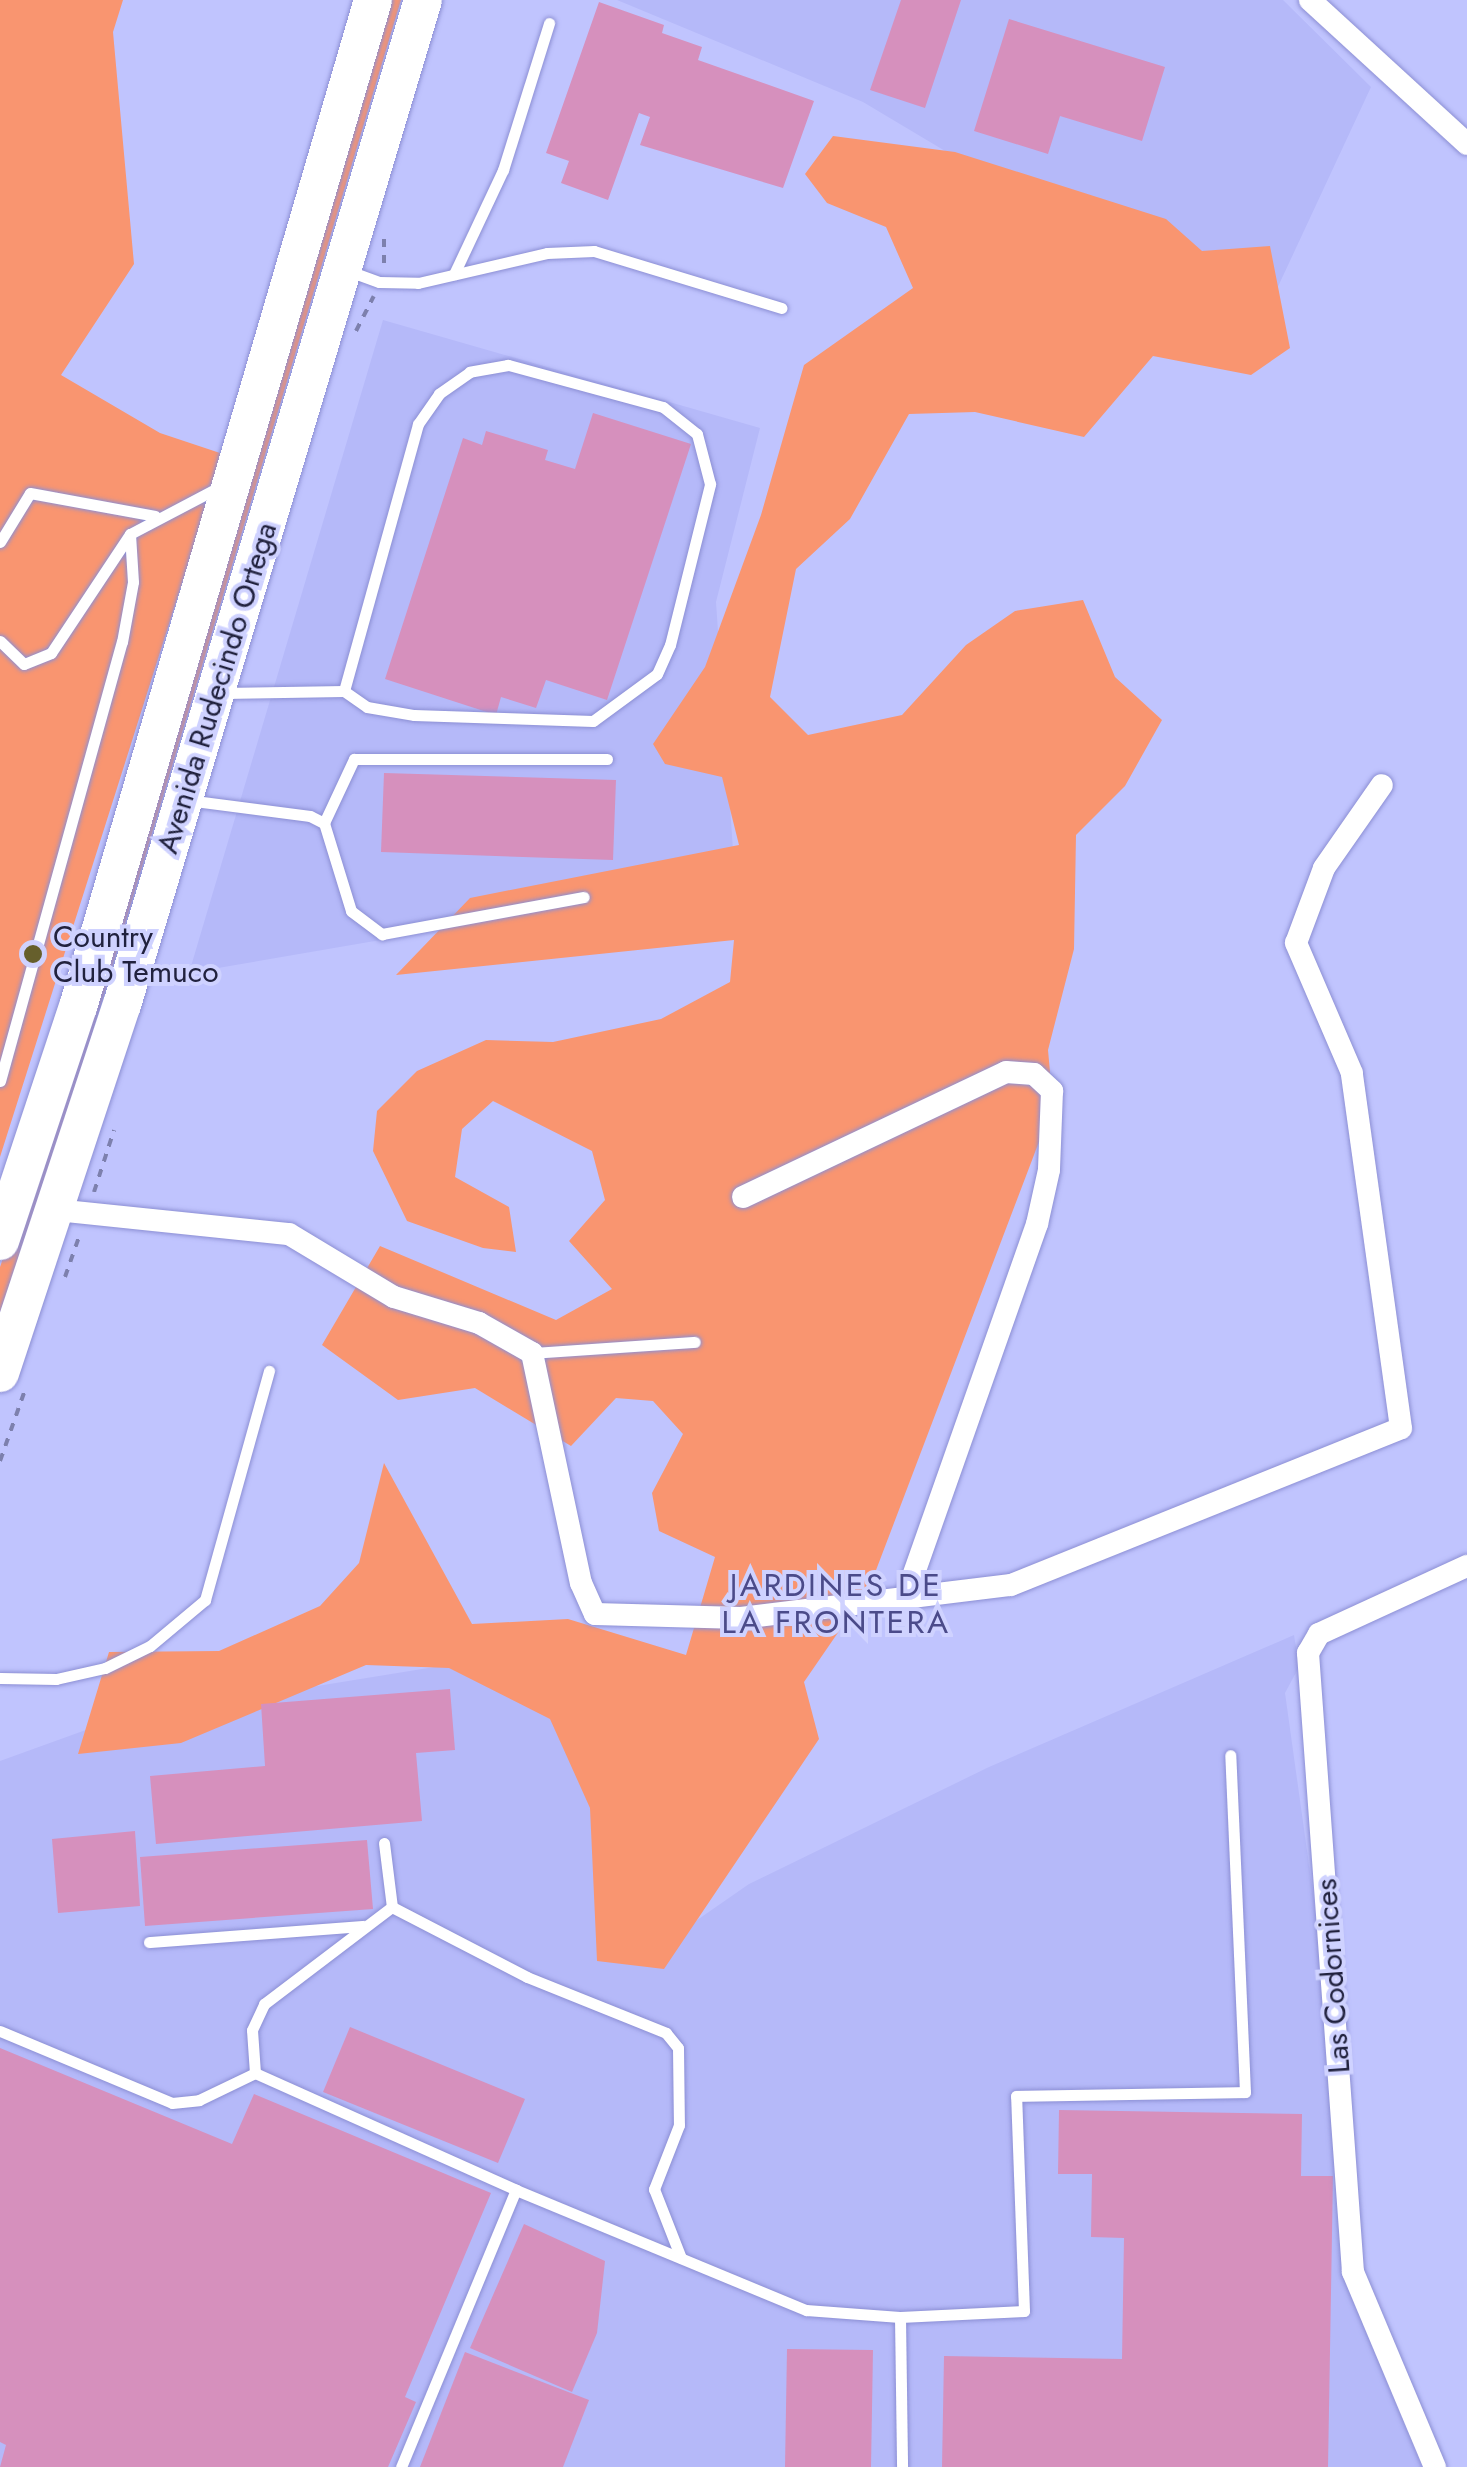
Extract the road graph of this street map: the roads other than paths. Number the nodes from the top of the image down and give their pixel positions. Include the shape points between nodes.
1 (373, 0) edge
2 (423, 0) edge
3 (1310, 0) edge
4 (548, 22) dead end
5 (1465, 135) edge
6 (343, 269) junction
7 (454, 274) junction
8 (782, 308) dead end
9 (228, 483) junction
10 (155, 516) junction
11 (130, 534) junction
12 (0, 542) edge
13 (0, 641) edge
14 (344, 691) junction
15 (216, 692) junction
16 (606, 759) dead end
17 (1382, 785) dead end
18 (184, 800) junction
19 (324, 823) junction
20 (584, 897) dead end
21 (0, 1081) edge
22 (743, 1197) dead end
23 (56, 1210) junction
24 (0, 1241) edge
25 (695, 1342) dead end
26 (532, 1353) junction
27 (269, 1372) dead end
28 (0, 1373) edge
29 (1467, 1566) edge
30 (906, 1598) junction
31 (0, 1678) edge
32 (1230, 1754) dead end
33 (384, 1842) dead end
34 (392, 1908) junction
35 (367, 1925) junction
36 (149, 1942) dead end
37 (0, 2031) edge
38 (255, 2073) junction
39 (516, 2190) junction
40 (681, 2258) junction
41 (900, 2317) junction
42 (401, 2467) edge
43 (902, 2467) edge
44 (1436, 2467) edge

1 - 9 main road, Avenida Rudecindo Ortega
2 - 6 main road, Avenida Rudecindo Ortega
3 - 5 street
4 - 7 lane via 503,170
6 - 7 lane via 379,282
6 - 15 main road, Avenida Rudecindo Ortega
7 - 8 lane via 547,253 594,251
9 - 10 lane
9 - 24 main road, Avenida Rudecindo Ortega via 78,1007
10 - 11 lane
10 - 12 lane via 30,493
11 - 13 lane via 51,654 24,664
11 - 21 lane via 133,582 122,642
14 - 14 lane via 368,707 414,714 593,721 624,702 657,674 690,574 710,484 697,434 663,407 508,365 470,372 438,394 413,442
14 - 15 lane via 262,697
15 - 18 main road, Avenida Rudecindo Ortega
16 - 19 lane via 354,759
17 - 30 street via 1324,868 1296,943 1352,1073 1401,1428 1011,1585
18 - 19 lane
18 - 23 main road, Avenida Rudecindo Ortega
19 - 20 lane via 351,912 382,934
22 - 30 street via 1006,1072 1034,1074 1052,1091 1052,1144 1037,1224
23 - 26 street via 289,1234 394,1297 479,1323
23 - 28 main road, Avenida Rudecindo Ortega
25 - 26 lane
26 - 30 street via 581,1584 594,1614 742,1618
27 - 31 lane via 206,1600 150,1646 105,1668 56,1680
29 - 44 street, Las Codornices via 1319,1634 1308,1653 1354,2272
32 - 41 lane via 1244,2092 1016,2096 1024,2311
33 - 34 lane
34 - 35 lane
34 - 40 lane via 527,1978 666,2032 678,2048 679,2125 654,2189
35 - 36 lane
35 - 38 lane via 264,2004 252,2030
37 - 38 lane via 172,2102 199,2100
38 - 39 lane
39 - 40 lane
39 - 42 lane
40 - 41 lane via 806,2310
41 - 43 lane

